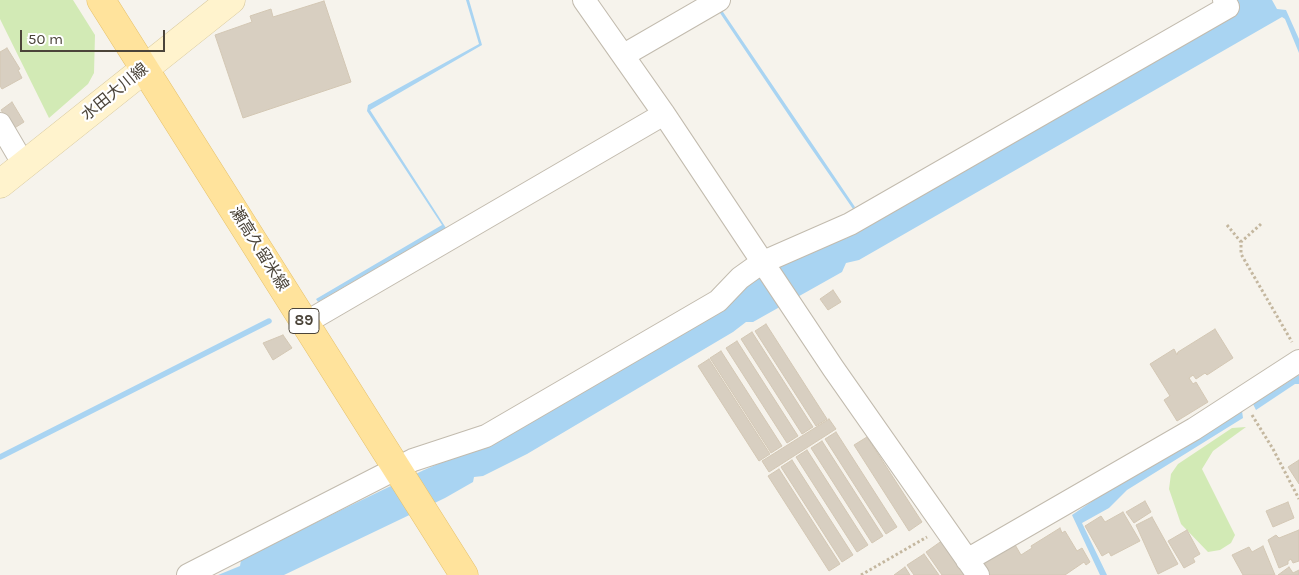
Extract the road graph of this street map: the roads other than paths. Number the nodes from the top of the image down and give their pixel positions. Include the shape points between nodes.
1 (101, 0) edge
2 (230, 0) edge
3 (584, 0) edge
4 (719, 0) edge
5 (1224, 0) edge
6 (624, 55) junction
7 (145, 68) junction
8 (664, 114) junction
9 (0, 124) edge
10 (24, 165) junction
11 (0, 184) edge
12 (763, 265) junction
13 (305, 323) junction
14 (1297, 353) edge
15 (397, 469) junction
16 (972, 567) edge
17 (188, 575) edge
18 (464, 575) edge

1 - 7 main road, 瀬高久留米線 / 89
2 - 7 main road, 水田大川線
3 - 6 street
4 - 6 street
5 - 12 street via 1228,7 850,224
6 - 8 street
7 - 10 main road, 水田大川線
7 - 13 main road, 瀬高久留米線 / 89
8 - 12 street
8 - 13 street
9 - 10 street
10 - 11 main road, 水田大川線
12 - 15 street via 740,278 718,300 486,436 413,460
12 - 16 street
13 - 15 main road, 瀬高久留米線 / 89
14 - 16 street via 1242,399
15 - 17 street
15 - 18 main road, 瀬高久留米線 / 89

